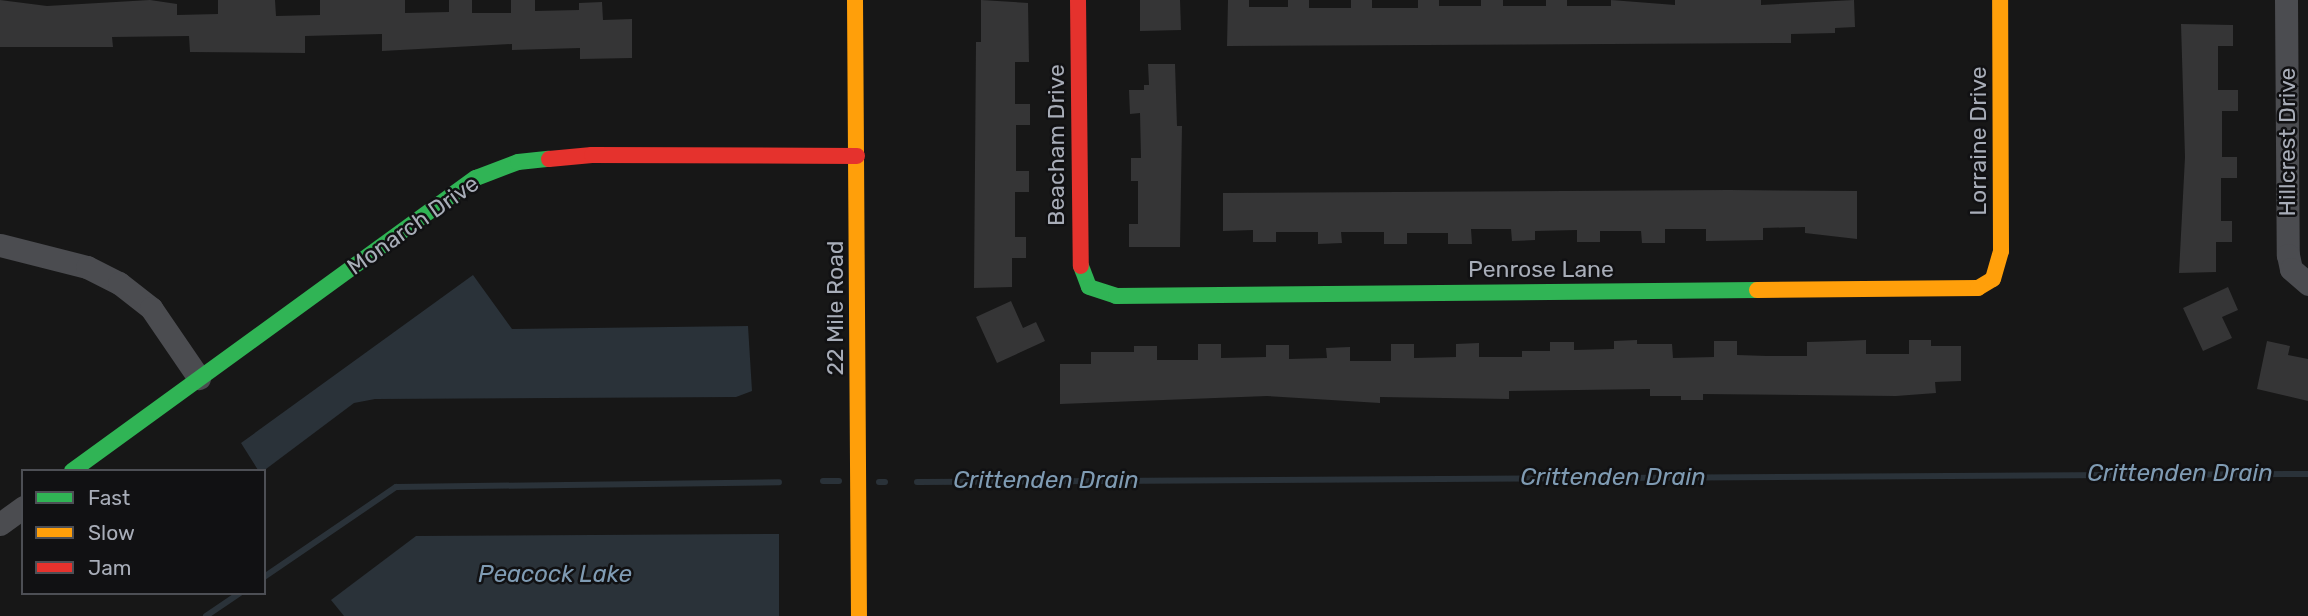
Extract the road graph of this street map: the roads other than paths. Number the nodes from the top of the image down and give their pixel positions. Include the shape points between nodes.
1 (855, 0) edge
2 (1078, 0) edge
3 (2000, 0) edge
4 (2286, 0) edge
5 (857, 156) junction
6 (0, 245) edge
7 (1993, 279) joint
8 (2304, 282) edge
9 (1089, 287) joint
10 (199, 379) junction
11 (75, 469) edge
12 (21, 508) edge
13 (0, 524) edge
14 (859, 616) edge

1 - 5 street, 22 Mile Road
2 - 9 street, Beacham Drive via 1080,259
3 - 7 street, Lorraine Drive via 2001,251
4 - 8 street, Hillcrest Drive via 2288,255
5 - 10 street, Monarch Drive via 592,155 518,162 476,178
5 - 14 street, 22 Mile Road
6 - 10 street via 87,267 119,283 151,308
7 - 9 street, Penrose Lane via 1978,288 1936,289 1116,296
10 - 11 street, Monarch Drive
12 - 13 street

